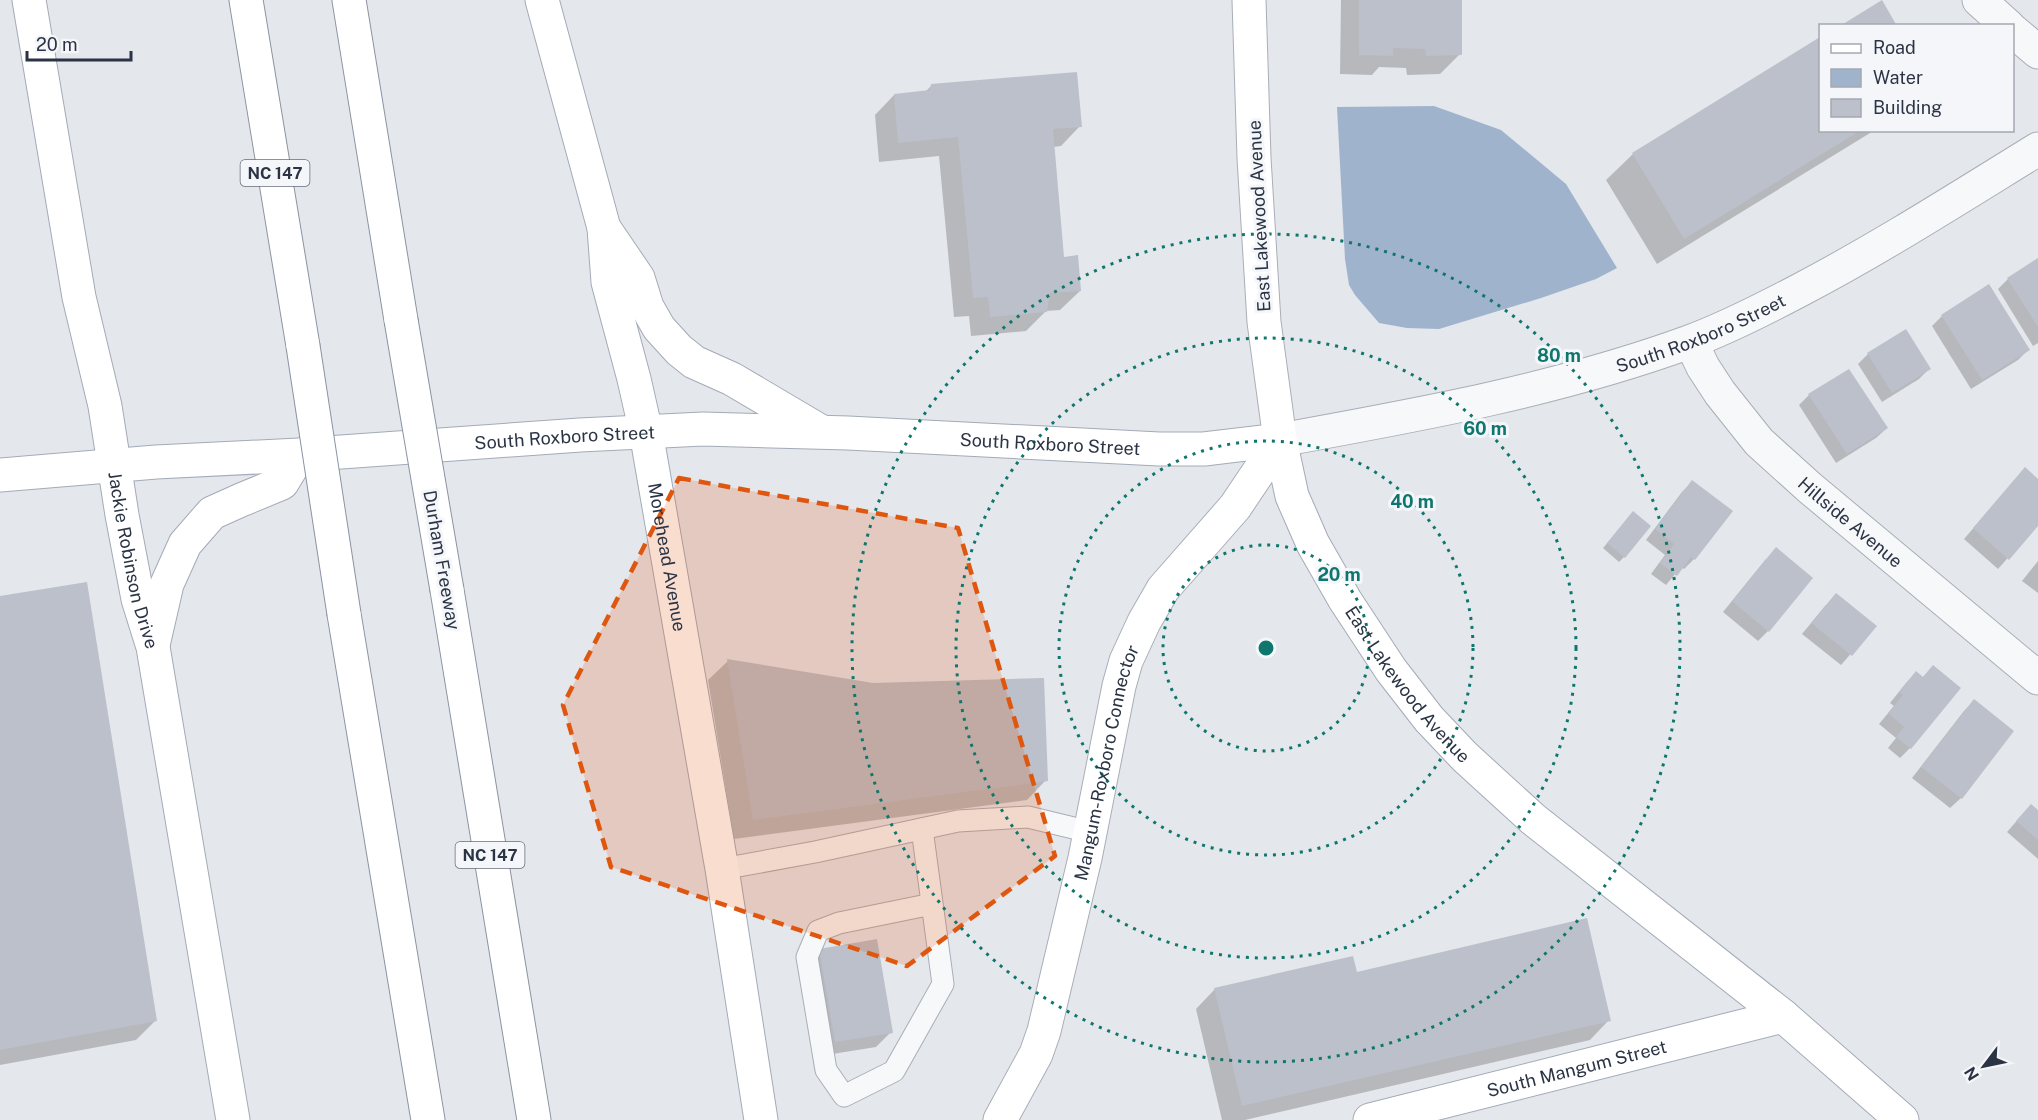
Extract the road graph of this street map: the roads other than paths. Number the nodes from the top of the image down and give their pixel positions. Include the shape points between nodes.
1 (29, 0) edge
2 (246, 0) edge
3 (349, 0) edge
4 (542, 0) edge
5 (1250, 0) edge
6 (1978, 0) edge
7 (2006, 24) edge
8 (2014, 31) edge
9 (2038, 52) edge
10 (2038, 149) edge
11 (604, 228) junction
12 (1691, 342) junction
13 (646, 432) junction
14 (822, 432) junction
15 (1280, 440) junction
16 (299, 455) junction
17 (114, 465) junction
18 (0, 475) edge
19 (153, 647) junction
20 (2038, 678) edge
21 (922, 829) junction
22 (1090, 832) junction
23 (722, 869) junction
24 (932, 904) junction
25 (1783, 1016) junction
26 (233, 1120) edge
27 (428, 1120) edge
28 (534, 1120) edge
29 (761, 1120) edge
30 (1000, 1120) edge
31 (1370, 1120) edge
32 (1902, 1120) edge

1 - 17 main road, Jackie Robinson Drive via 79,297 105,406
2 - 27 main road, NC 147, bridge
3 - 28 main road, Durham Freeway / NC 147, bridge
4 - 11 main road, Morehead Avenue
5 - 15 main road, East Lakewood Avenue via 1264,322
6 - 7 street
8 - 9 street
10 - 12 street, South Roxboro Street via 1844,267
11 - 13 main road, Morehead Avenue via 608,282
11 - 14 main road via 638,278 647,307 659,327 679,350
12 - 15 street, South Roxboro Street via 1568,380 1434,412
12 - 20 street, Hillside Avenue via 1720,393 1759,442
13 - 14 main road, South Roxboro Street
13 - 16 main road, South Roxboro Street
13 - 23 main road, Morehead Avenue
14 - 15 main road, South Roxboro Street via 1159,449 1204,449
15 - 22 main road, Mangum-Roxboro Connector via 1248,490 1163,590 1144,622 1119,686
15 - 25 main road, East Lakewood Avenue via 1292,496 1313,544 1351,610 1429,719 1533,819
16 - 17 main road, South Roxboro Street
16 - 19 main road via 282,483 213,513 185,544 167,584
17 - 18 main road, South Roxboro Street
17 - 19 main road, Jackie Robinson Drive via 138,599
19 - 26 main road, Jackie Robinson Drive
21 - 22 lane via 958,821 1028,817
21 - 23 lane
21 - 24 lane
22 - 30 main road, Mangum-Roxboro Connector via 1044,1031 1036,1054
23 - 29 main road, Morehead Avenue
24 - 24 lane via 943,984 894,1071 844,1096 826,1070 807,957 818,931
25 - 31 main road, South Mangum Street
25 - 32 main road, East Lakewood Avenue

